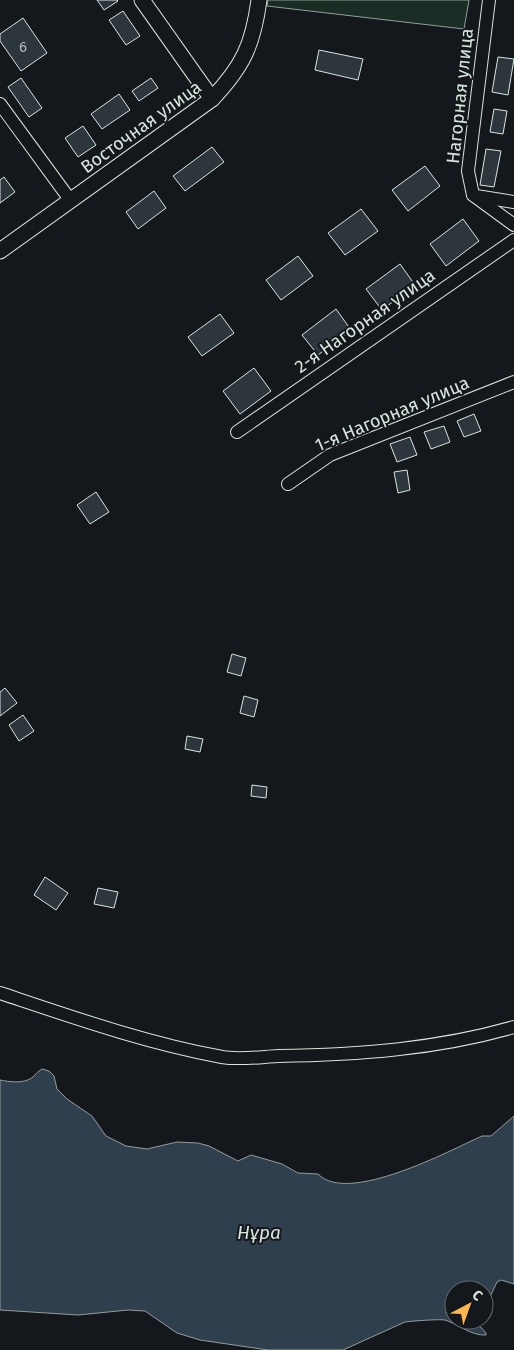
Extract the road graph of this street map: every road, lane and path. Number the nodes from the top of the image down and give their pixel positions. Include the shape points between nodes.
1 (142, 0) edge
2 (259, 0) edge
3 (489, 0) edge
4 (212, 100) junction
5 (0, 104) edge
6 (473, 195) junction
7 (71, 201) junction
8 (514, 202) edge
9 (514, 225) edge
10 (514, 240) edge
11 (0, 251) edge
12 (514, 382) edge
13 (237, 432) dead end
14 (288, 484) dead end
15 (0, 993) edge
16 (514, 1027) edge

1 - 4 main road
2 - 4 main road, Восточная улица via 250,46 240,66
3 - 6 street, Нагорная улица via 468,171
4 - 7 main road, Восточная улица
5 - 7 street
6 - 8 street
6 - 9 street
7 - 11 main road, Восточная улица
10 - 13 street, 2-я Нагорная улица
12 - 14 street, 1-я Нагорная улица via 330,455
15 - 16 street via 70,1016 224,1057 326,1056 395,1050

